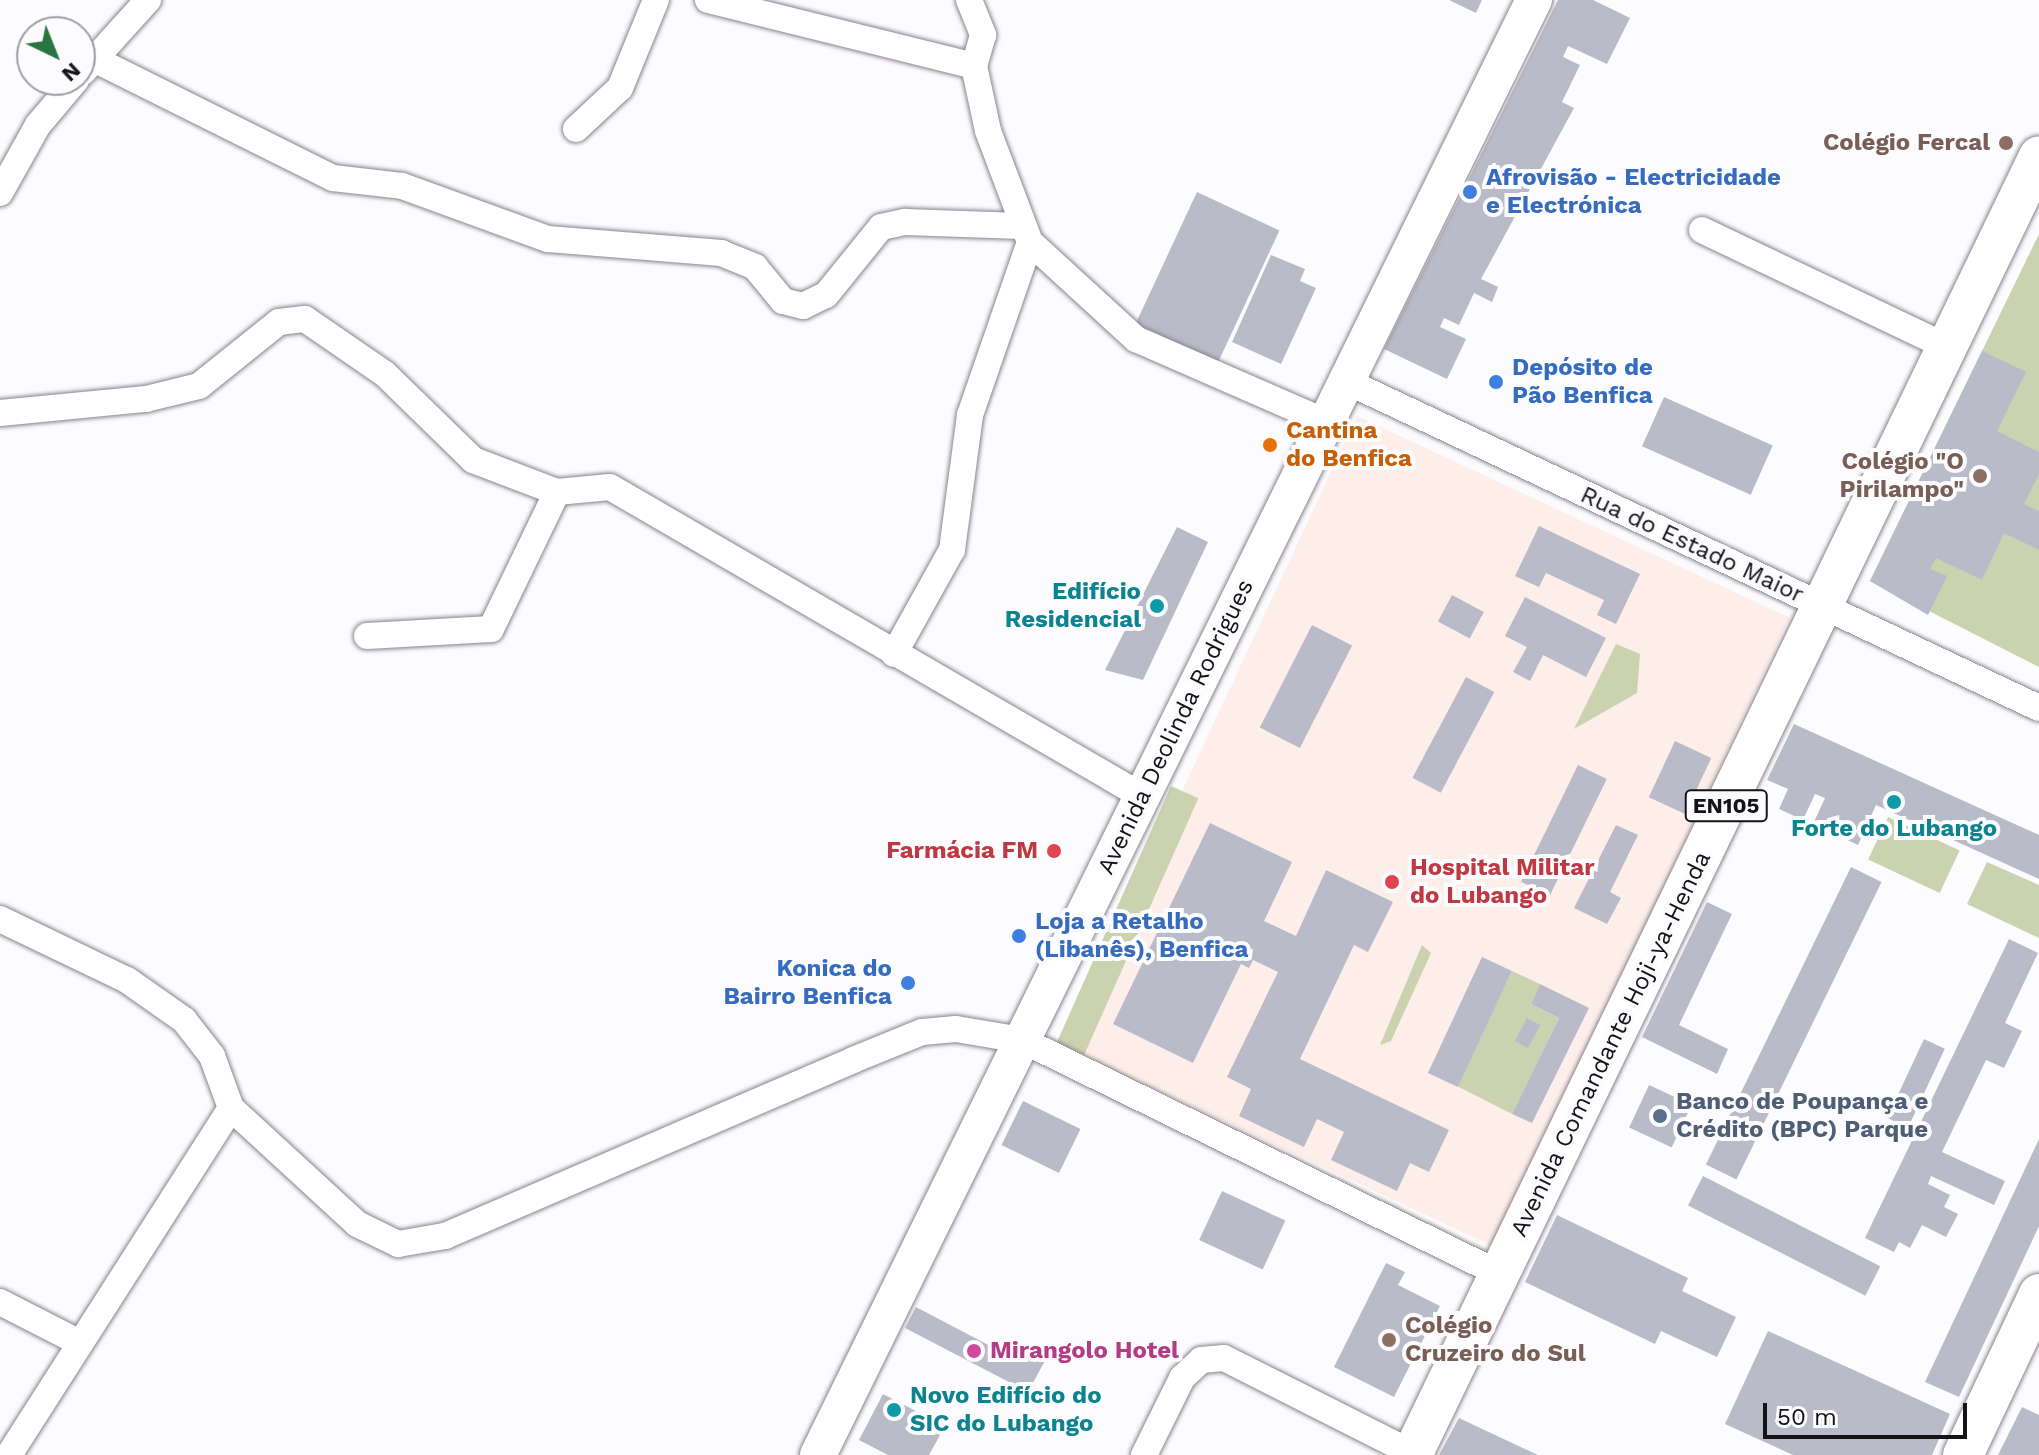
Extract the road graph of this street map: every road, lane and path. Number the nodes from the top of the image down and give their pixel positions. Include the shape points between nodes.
1 (148, 0) edge
2 (656, 0) edge
3 (708, 0) edge
4 (969, 0) edge
5 (1534, 0) edge
6 (96, 58) edge
7 (974, 66) junction
8 (96, 77) edge
9 (63, 96) edge
10 (576, 129) dead end
11 (2039, 156) edge
12 (0, 193) edge
13 (1702, 230) dead end
14 (1026, 234) junction
15 (1947, 347) junction
16 (1346, 381) junction
17 (0, 413) edge
18 (1326, 422) junction
19 (557, 492) junction
20 (1823, 607) junction
21 (367, 636) dead end
22 (894, 654) junction
23 (2039, 708) edge
24 (1142, 796) junction
25 (0, 919) edge
26 (1022, 1040) junction
27 (231, 1108) junction
28 (1500, 1274) junction
29 (2039, 1294) edge
30 (0, 1302) edge
31 (80, 1343) junction
32 (1412, 1454) edge
33 (9, 1455) edge
34 (818, 1455) edge
35 (1144, 1455) edge
36 (1963, 1455) edge

1 - 6 street
2 - 10 street via 620,88
3 - 7 street
4 - 7 street via 983,35
5 - 16 street, Avenida Deolinda Rodrigues
7 - 14 street
8 - 14 street via 333,178 402,186 548,239 721,253 755,267 783,301 803,306 826,295 881,227
9 - 12 street via 38,125
11 - 15 main road, Avenida Comandante Hoji-ya-Henda / EN105
13 - 15 street
14 - 18 street via 1136,339
14 - 22 street via 970,415 952,550
15 - 20 main road, Avenida Comandante Hoji-ya-Henda / EN105
16 - 18 street, Avenida Deolinda Rodrigues
16 - 20 street, Rua do Estado Maior
17 - 19 street via 146,399 199,386 279,322 305,319 385,374 473,460
18 - 24 street, Avenida Deolinda Rodrigues
19 - 21 street via 491,629
19 - 22 street via 610,487
20 - 23 street, Rua do Estado Maior
20 - 28 main road, Avenida Comandante Hoji-ya-Henda / EN105
22 - 24 street
24 - 26 street, Avenida Deolinda Rodrigues
25 - 27 street via 127,980 184,1020 212,1056
26 - 27 street via 956,1029 922,1032 445,1236 398,1244 357,1224
26 - 28 street
26 - 34 street, Avenida Deolinda Rodrigues
27 - 31 street
28 - 32 main road, Avenida Comandante Hoji-ya-Henda / EN105
29 - 36 main road
30 - 31 street
31 - 33 street
32 - 35 street via 1224,1358 1201,1360 1182,1378

